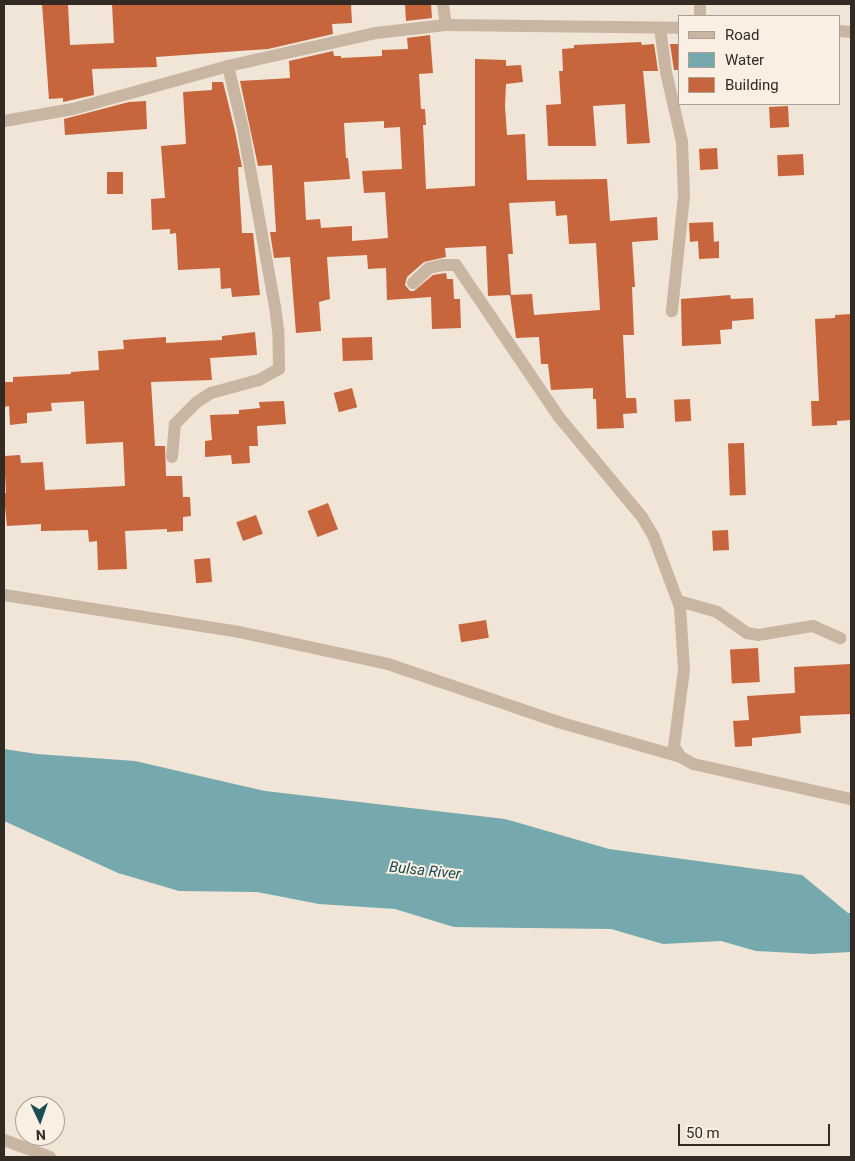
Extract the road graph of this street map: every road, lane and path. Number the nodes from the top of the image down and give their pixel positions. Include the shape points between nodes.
1 (443, 4) edge
2 (446, 25) junction
3 (660, 28) junction
4 (678, 28) edge
5 (228, 66) junction
6 (4, 121) edge
7 (413, 283) dead end
8 (672, 311) dead end
9 (172, 458) dead end
10 (4, 595) edge
11 (679, 601) junction
12 (840, 638) dead end
13 (681, 757) junction
14 (851, 799) edge
15 (4, 1140) edge
16 (50, 1157) edge

1 - 2 street
2 - 3 street
2 - 5 street via 376,33
3 - 4 street
3 - 8 street via 682,142 684,196
5 - 6 street via 73,109
5 - 9 street via 243,129 275,307 279,369 259,380 211,393 197,402 175,424
7 - 11 street via 429,268 456,265 559,417 642,517 653,535
10 - 13 street via 239,632 388,664 558,722
11 - 12 street via 717,612 747,633 758,635 813,626
11 - 13 street via 684,670 674,747
13 - 14 street via 693,764
15 - 16 street

